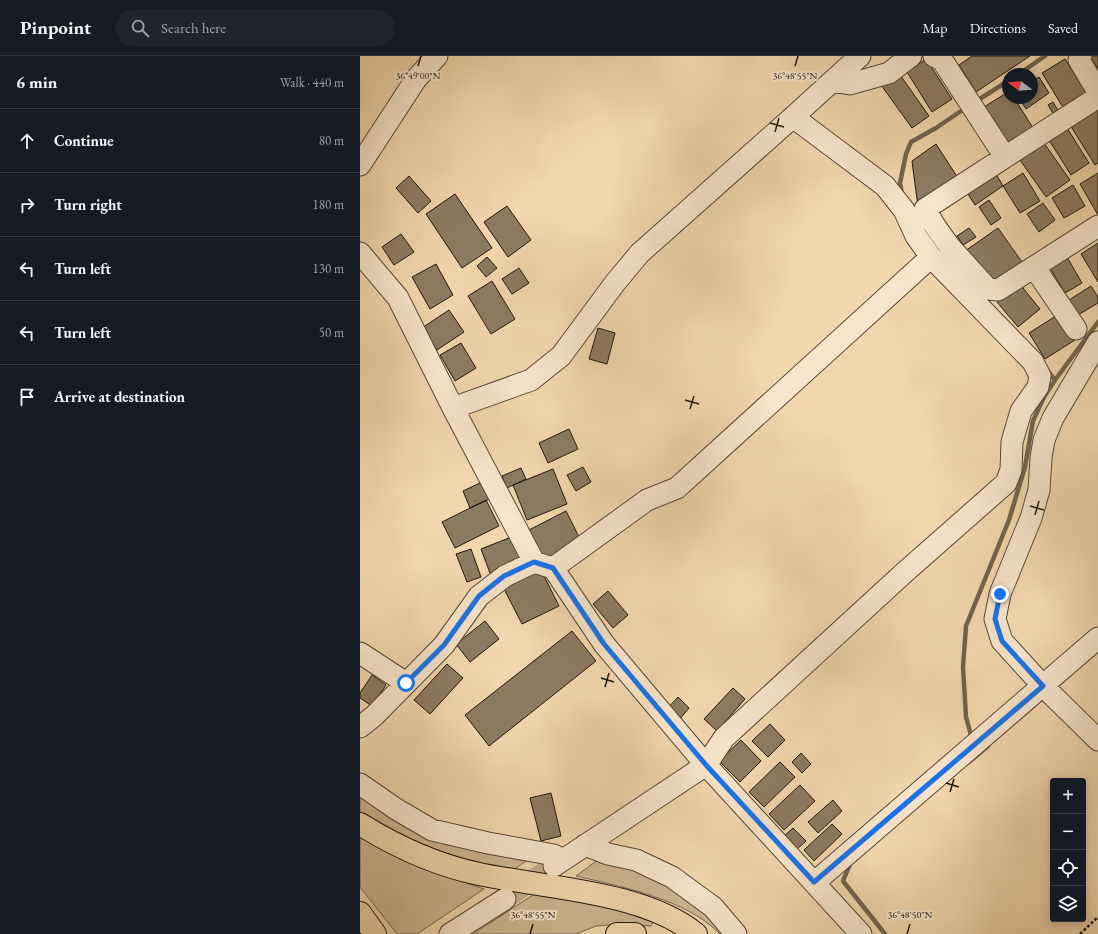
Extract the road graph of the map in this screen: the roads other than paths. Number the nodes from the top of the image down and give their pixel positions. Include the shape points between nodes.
1 (436, 56) edge
2 (860, 56) edge
3 (911, 56) edge
4 (1081, 56) edge
5 (942, 57) edge
6 (833, 80) junction
7 (1098, 92) edge
8 (1098, 97) edge
9 (793, 117) junction
10 (1005, 157) junction
11 (360, 165) edge
12 (1098, 226) edge
13 (360, 253) edge
14 (931, 258) junction
15 (1034, 267) junction
16 (1076, 329) dead end
17 (1098, 342) edge
18 (452, 408) junction
19 (544, 565) junction
20 (1098, 638) edge
21 (360, 653) edge
22 (406, 683) junction
23 (1043, 686) junction
24 (360, 727) edge
25 (1098, 740) edge
26 (706, 765) junction
27 (360, 784) edge
28 (360, 824) edge
29 (584, 845) junction
30 (814, 882) junction
31 (505, 899) tunnel mouth
32 (360, 913) edge
33 (375, 934) edge
34 (450, 934) edge
35 (617, 934) edge
36 (635, 934) edge
37 (696, 934) edge
38 (736, 934) edge
39 (861, 934) edge

1 - 11 street via 416,79
2 - 6 street
3 - 6 street via 889,73 850,84
4 - 7 street via 1080,60
5 - 10 street
6 - 9 street
8 - 10 street
9 - 14 street via 886,186 904,210 916,236
9 - 18 street via 640,253 561,356 531,380
10 - 15 street via 925,208 950,248 988,289 998,290
12 - 15 street
13 - 18 street via 398,298
14 - 19 street via 677,488 646,500
14 - 26 street via 1033,362 1040,376 1038,387 1021,411 1012,442 1011,470 1006,483 724,738
15 - 16 street
17 - 23 street via 1053,418 1044,440 1039,490 1031,518 1000,594 995,619 1002,641
18 - 19 street
19 - 22 street via 504,576 479,596 444,645
19 - 26 street via 604,644
20 - 23 street
21 - 22 street
22 - 24 street
23 - 25 street
23 - 30 street
26 - 29 street
26 - 30 street
27 - 29 street via 396,810 432,830 554,855 558,863
28 - 37 highway via 426,859 478,874 629,902 672,919
29 - 38 street via 636,860 672,877 713,907
30 - 39 street
31 - 34 street
32 - 33 highway
35 - 36 highway

